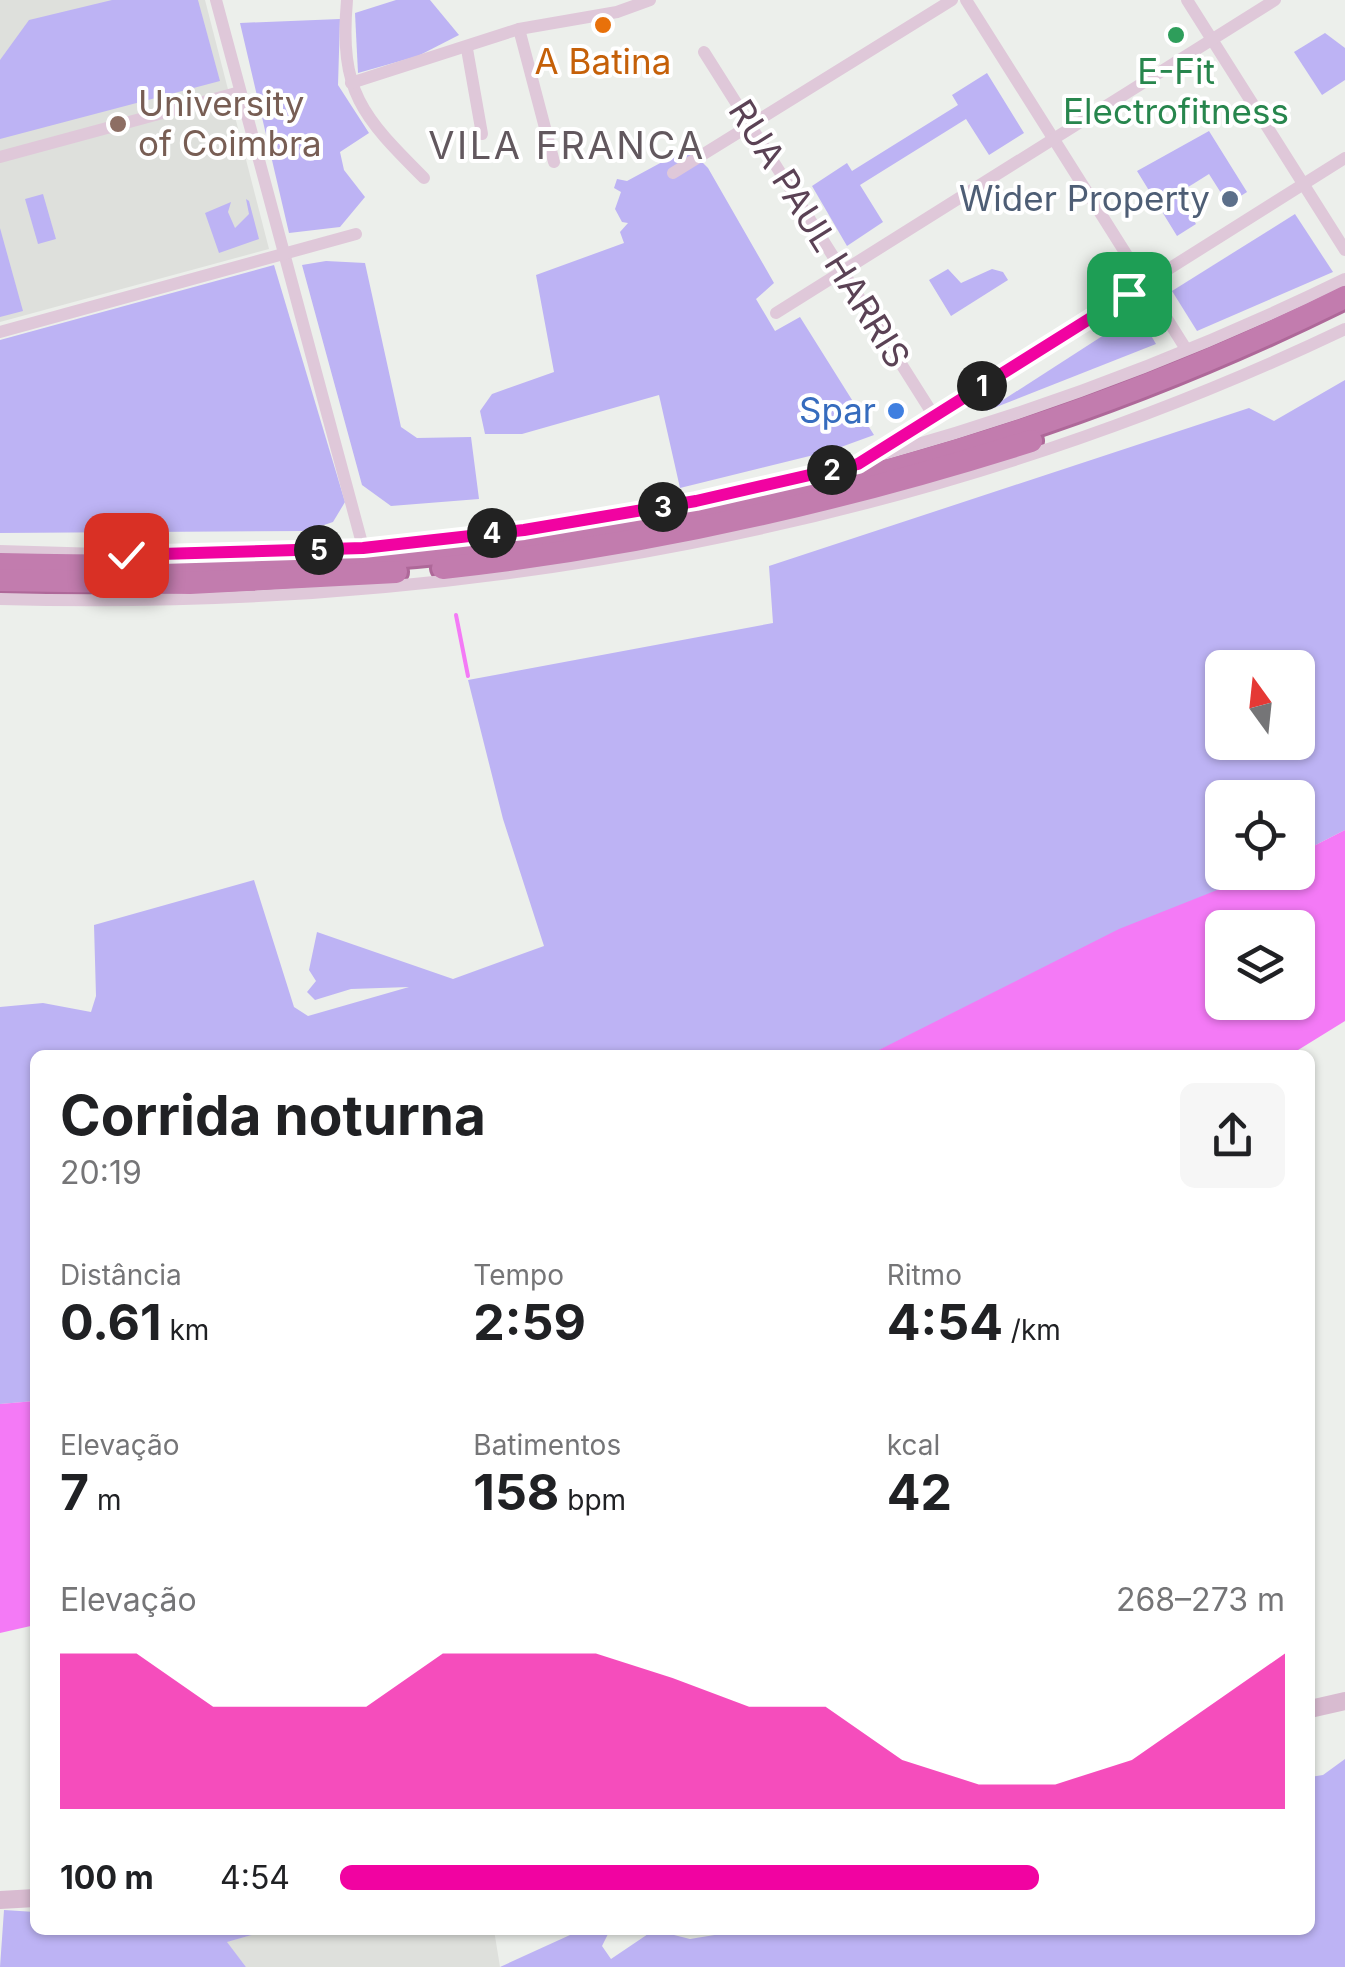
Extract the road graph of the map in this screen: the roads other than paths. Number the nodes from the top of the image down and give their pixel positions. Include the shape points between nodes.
1 (216, 0) edge
2 (347, 0) edge
3 (650, 0) edge
4 (952, 0) edge
5 (966, 0) edge
6 (1187, 0) edge
7 (1275, 0) edge
8 (519, 30) junction
9 (1212, 39) junction
10 (467, 49) junction
11 (704, 52) dead end
12 (351, 83) junction
13 (240, 92) junction
14 (750, 126) junction
15 (482, 134) dead end
16 (1054, 139) junction
17 (0, 157) edge
18 (1345, 158) edge
19 (554, 162) dead end
20 (672, 173) dead end
21 (424, 178) dead end
22 (1304, 184) junction
23 (356, 234) dead end
24 (1345, 250) edge
25 (285, 255) junction
26 (842, 272) junction
27 (1345, 279) edge
28 (1145, 284) junction
29 (1320, 291) junction
30 (1345, 297) edge
31 (776, 313) dead end
32 (1345, 314) edge
33 (1345, 329) edge
34 (0, 332) edge
35 (1186, 348) junction
36 (1226, 351) junction
37 (934, 416) junction
38 (858, 464) junction
39 (363, 548) junction
40 (0, 551) edge
41 (0, 564) edge
42 (0, 580) edge
43 (0, 599) edge
44 (1345, 1701) edge
45 (1315, 1708) edge
46 (30, 1898) edge
47 (0, 1900) edge

1 - 13 street
2 - 12 street
3 - 8 street
4 - 14 street
5 - 16 street
6 - 9 street
7 - 9 street
8 - 10 street
8 - 19 street
9 - 16 street
9 - 22 street
10 - 12 street
10 - 15 street
11 - 14 street, RUA PAUL HARRIS
12 - 21 street via 360,108
13 - 17 street
13 - 25 street
14 - 20 street
14 - 26 street, RUA PAUL HARRIS
16 - 26 street
16 - 28 street
18 - 22 street
22 - 24 street
22 - 28 street
23 - 25 street
25 - 34 street
25 - 39 street
26 - 31 street
26 - 37 street, RUA PAUL HARRIS
27 - 29 street
28 - 35 street
28 - 37 street
29 - 35 street
29 - 36 highway
30 - 36 highway
32 - 42 highway via 1032,440 862,493 702,529 530,558 282,581
33 - 43 street via 1036,453 864,504 704,540 532,571 386,587
35 - 38 street via 1023,414
36 - 41 highway via 1027,426 857,477 621,527 436,553 281,564
37 - 38 street
38 - 39 street via 620,515
39 - 40 street via 190,555
44 - 45 street
46 - 47 street

